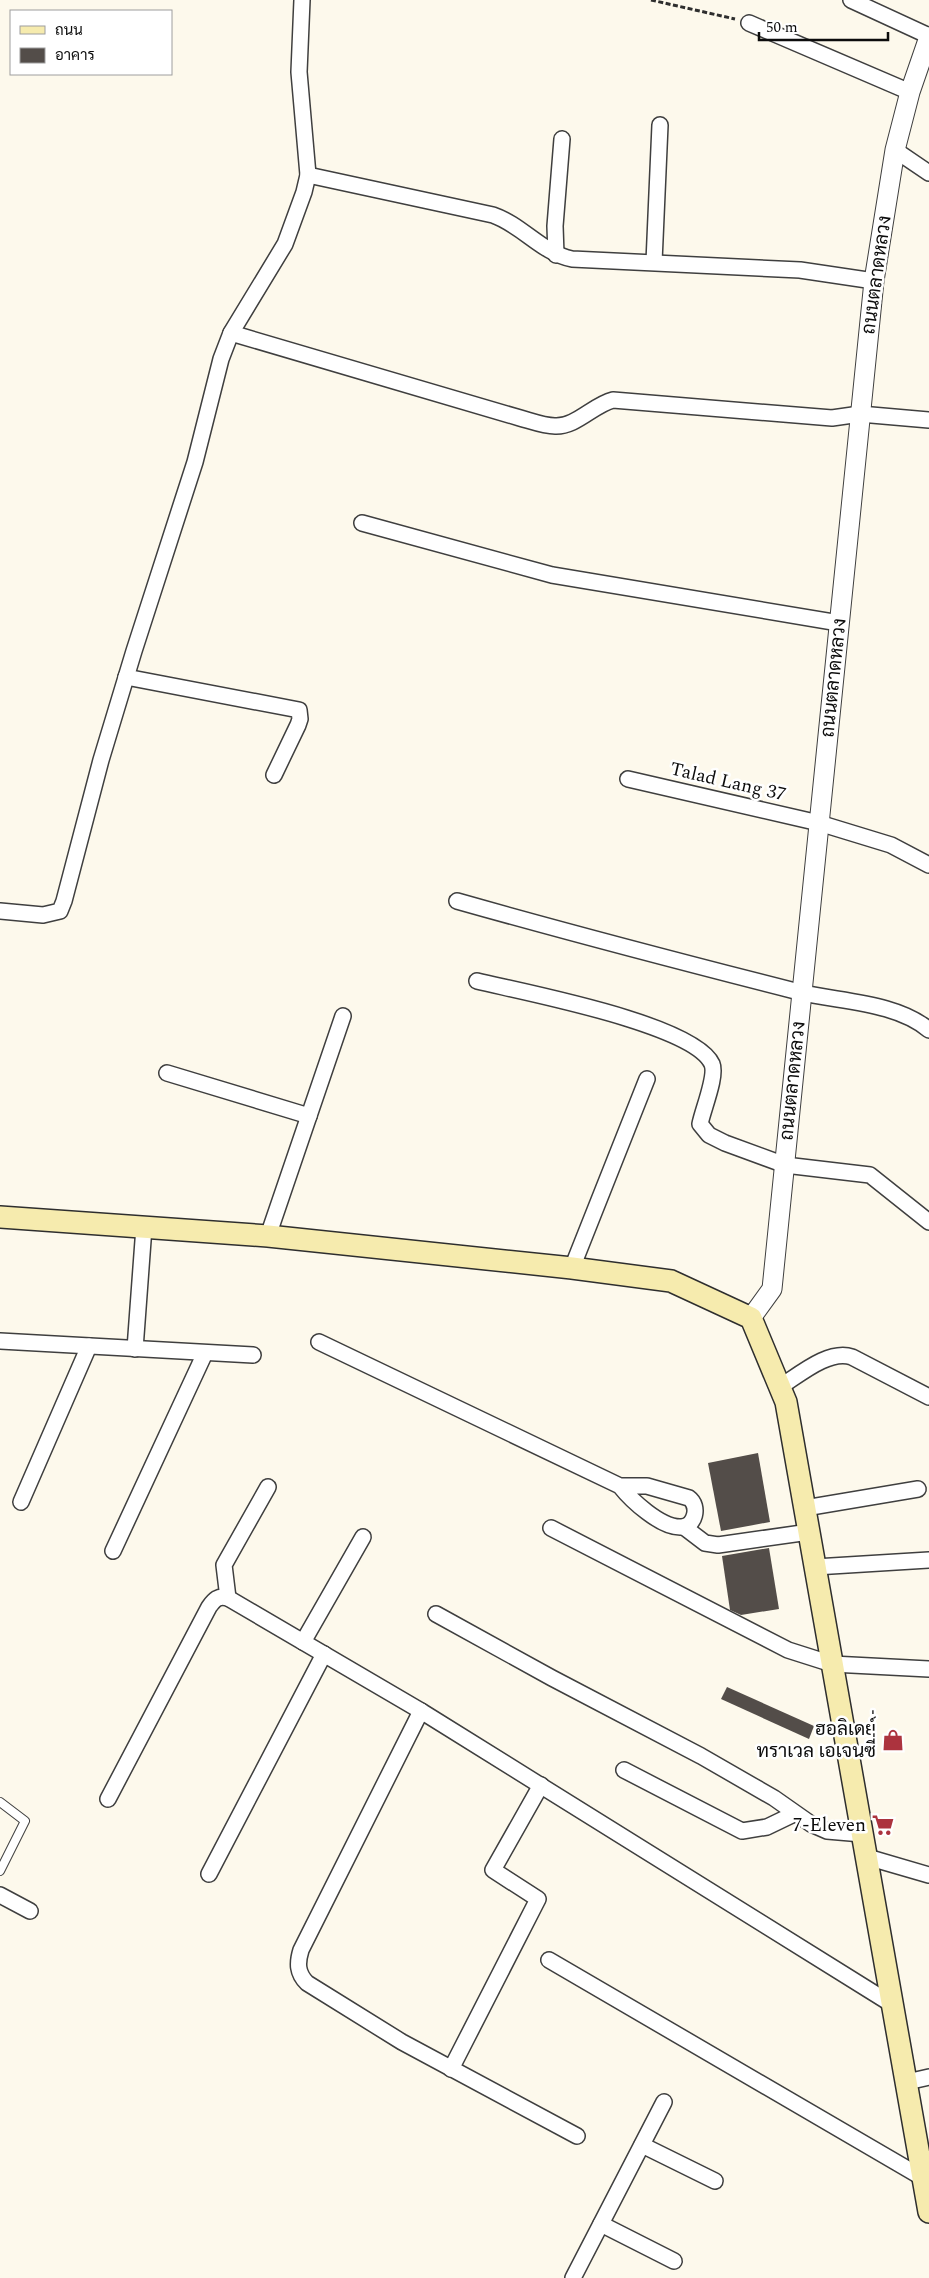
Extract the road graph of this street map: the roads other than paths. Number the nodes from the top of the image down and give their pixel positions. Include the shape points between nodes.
1 (302, 0) edge
2 (850, 0) edge
3 (749, 23) road end
4 (929, 37) edge
5 (910, 92) junction
6 (660, 124) dead end
7 (562, 139) dead end
8 (895, 150) junction
9 (929, 173) edge
10 (308, 175) junction
11 (556, 255) junction
12 (654, 262) junction
13 (874, 281) junction
14 (231, 333) junction
15 (860, 414) junction
16 (929, 420) edge
17 (362, 523) dead end
18 (839, 623) junction
19 (126, 677) junction
20 (274, 775) dead end
21 (628, 779) dead end
22 (819, 823) junction
23 (929, 865) edge
24 (457, 901) dead end
25 (0, 911) edge
26 (477, 981) dead end
27 (802, 993) junction
28 (343, 1016) dead end
29 (929, 1030) edge
30 (167, 1073) dead end
31 (648, 1079) dead end
32 (309, 1116) junction
33 (785, 1166) junction
34 (0, 1217) edge
35 (929, 1222) edge
36 (144, 1227) junction
37 (268, 1236) junction
38 (572, 1268) junction
39 (751, 1318) junction
40 (0, 1341) edge
41 (319, 1342) dead end
42 (89, 1346) junction
43 (135, 1349) junction
44 (205, 1353) junction
45 (253, 1355) dead end
46 (780, 1386) junction
47 (929, 1397) edge
48 (620, 1486) junction
49 (268, 1487) dead end
50 (918, 1489) dead end
51 (21, 1502) dead end
52 (804, 1508) junction
53 (684, 1527) junction
54 (551, 1528) dead end
55 (809, 1532) junction
56 (363, 1537) dead end
57 (113, 1551) dead end
58 (929, 1560) edge
59 (815, 1568) junction
60 (228, 1598) junction
61 (436, 1614) dead end
62 (303, 1642) junction
63 (324, 1654) junction
64 (832, 1664) junction
65 (929, 1669) edge
66 (421, 1711) junction
67 (624, 1770) dead end
68 (541, 1785) junction
69 (108, 1799) dead end
70 (0, 1802) edge
71 (794, 1814) junction
72 (862, 1834) junction
73 (867, 1857) junction
74 (0, 1871) edge
75 (209, 1874) dead end
76 (929, 1875) edge
77 (0, 1895) edge
78 (30, 1911) dead end
79 (549, 1960) dead end
80 (893, 2005) junction
81 (451, 2069) junction
82 (929, 2077) edge
83 (906, 2082) junction
84 (664, 2102) dead end
85 (577, 2136) dead end
86 (642, 2145) junction
87 (926, 2178) edge
88 (715, 2181) dead end
89 (929, 2212) edge
90 (601, 2224) junction
91 (674, 2261) dead end
92 (573, 2278) edge

1 - 10 street via 299,72
2 - 4 street
3 - 5 street
4 - 5 street, ถนนตลาดหลวง
5 - 8 street, ถนนตลาดหลวง
6 - 12 street
7 - 11 street
8 - 9 street
8 - 13 street, ถนนตลาดหลวง
10 - 11 street via 493,215 516,225
10 - 14 street via 285,244
11 - 12 street via 579,260
12 - 13 street via 800,270
13 - 15 street, ถนนตลาดหลวง
14 - 15 street via 556,427 613,400 832,418
14 - 19 street via 195,462
15 - 16 street
15 - 18 street, ถนนตลาดหลวง
17 - 18 street via 552,575
18 - 22 street, ถนนตลาดหลวง
19 - 20 street via 299,710 298,726
19 - 25 street via 60,911 43,915
21 - 22 street, Talad Lang 37
22 - 23 street, Talad Lang 37 via 891,845
22 - 27 street, ถนนตลาดหลวง
24 - 27 street
26 - 33 street via 616,1015 675,1036 692,1046 712,1063 714,1072 700,1124 704,1130 725,1143
27 - 29 street via 900,1012
27 - 33 street, ถนนตลาดหลวง
28 - 32 street
30 - 32 street
31 - 38 street
32 - 37 street
33 - 35 street via 870,1176
33 - 39 street, ถนนตลาดหลวง via 772,1289
34 - 36 main road
36 - 37 main road
36 - 43 street
37 - 38 main road
38 - 39 main road via 671,1281
39 - 46 main road
40 - 42 street
41 - 48 street
42 - 43 street
42 - 51 street
43 - 44 street
44 - 45 street
44 - 57 street
46 - 47 street via 842,1354
46 - 52 main road via 786,1402
48 - 53 street via 646,1511 672,1526
48 - 53 street via 647,1486 689,1498 694,1504 695,1515
49 - 60 street via 224,1565
50 - 52 street
52 - 55 main road
53 - 55 street via 704,1543 718,1545
54 - 64 street via 769,1641
55 - 59 main road
56 - 62 street
58 - 59 street
59 - 64 main road
60 - 62 street
60 - 69 street via 222,1596 209,1607
61 - 71 street via 701,1756 774,1798
62 - 63 street
63 - 66 street
63 - 75 street
64 - 65 street
64 - 72 main road
66 - 68 street
66 - 81 street via 301,1950 298,1967 299,1974 307,1983
67 - 71 street via 742,1831 768,1827
68 - 80 street
68 - 81 street via 492,1870 538,1899
70 - 74 lane via 26,1821
71 - 72 street via 828,1831
72 - 73 main road
73 - 76 street
73 - 80 main road
77 - 78 street
79 - 87 street
80 - 83 main road
81 - 85 street
82 - 83 street
83 - 87 main road
84 - 86 street
86 - 88 street
86 - 90 street
87 - 89 main road
90 - 91 street
90 - 92 street

